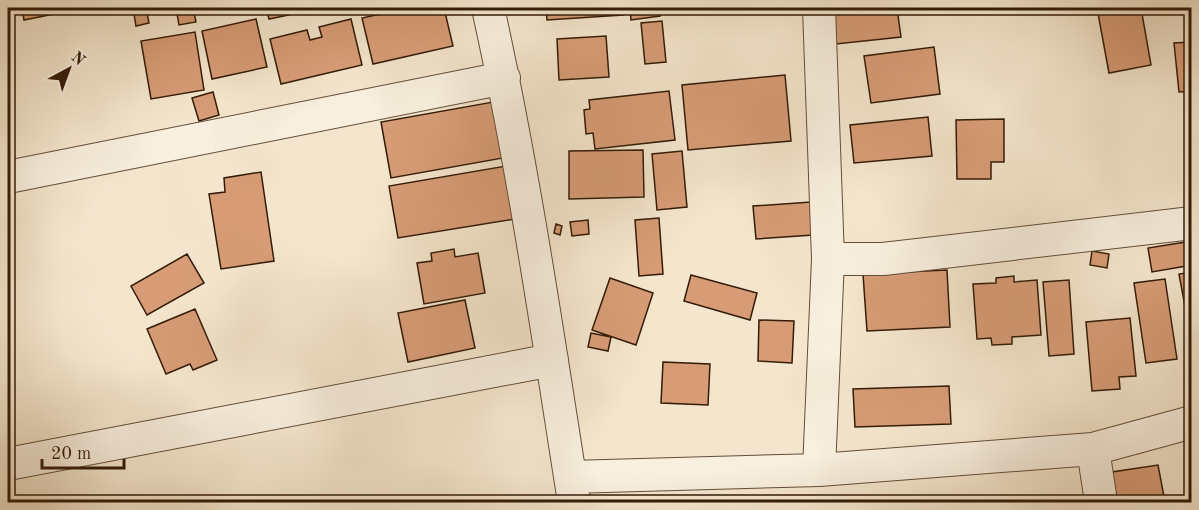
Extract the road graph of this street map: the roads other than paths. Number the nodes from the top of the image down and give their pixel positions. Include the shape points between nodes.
1 (488, 8) edge
2 (819, 8) edge
3 (504, 78) junction
4 (8, 177) edge
5 (1191, 223) edge
6 (828, 259) junction
7 (552, 360) junction
8 (1191, 422) edge
9 (1093, 449) junction
10 (8, 464) edge
11 (819, 470) junction
12 (572, 490) edge
13 (1101, 502) edge

1 - 3 street
2 - 6 street
3 - 4 street
3 - 7 street
5 - 6 street via 883,259
6 - 11 street
7 - 10 street
7 - 12 street
8 - 9 street
9 - 11 street
9 - 13 street
11 - 12 street

